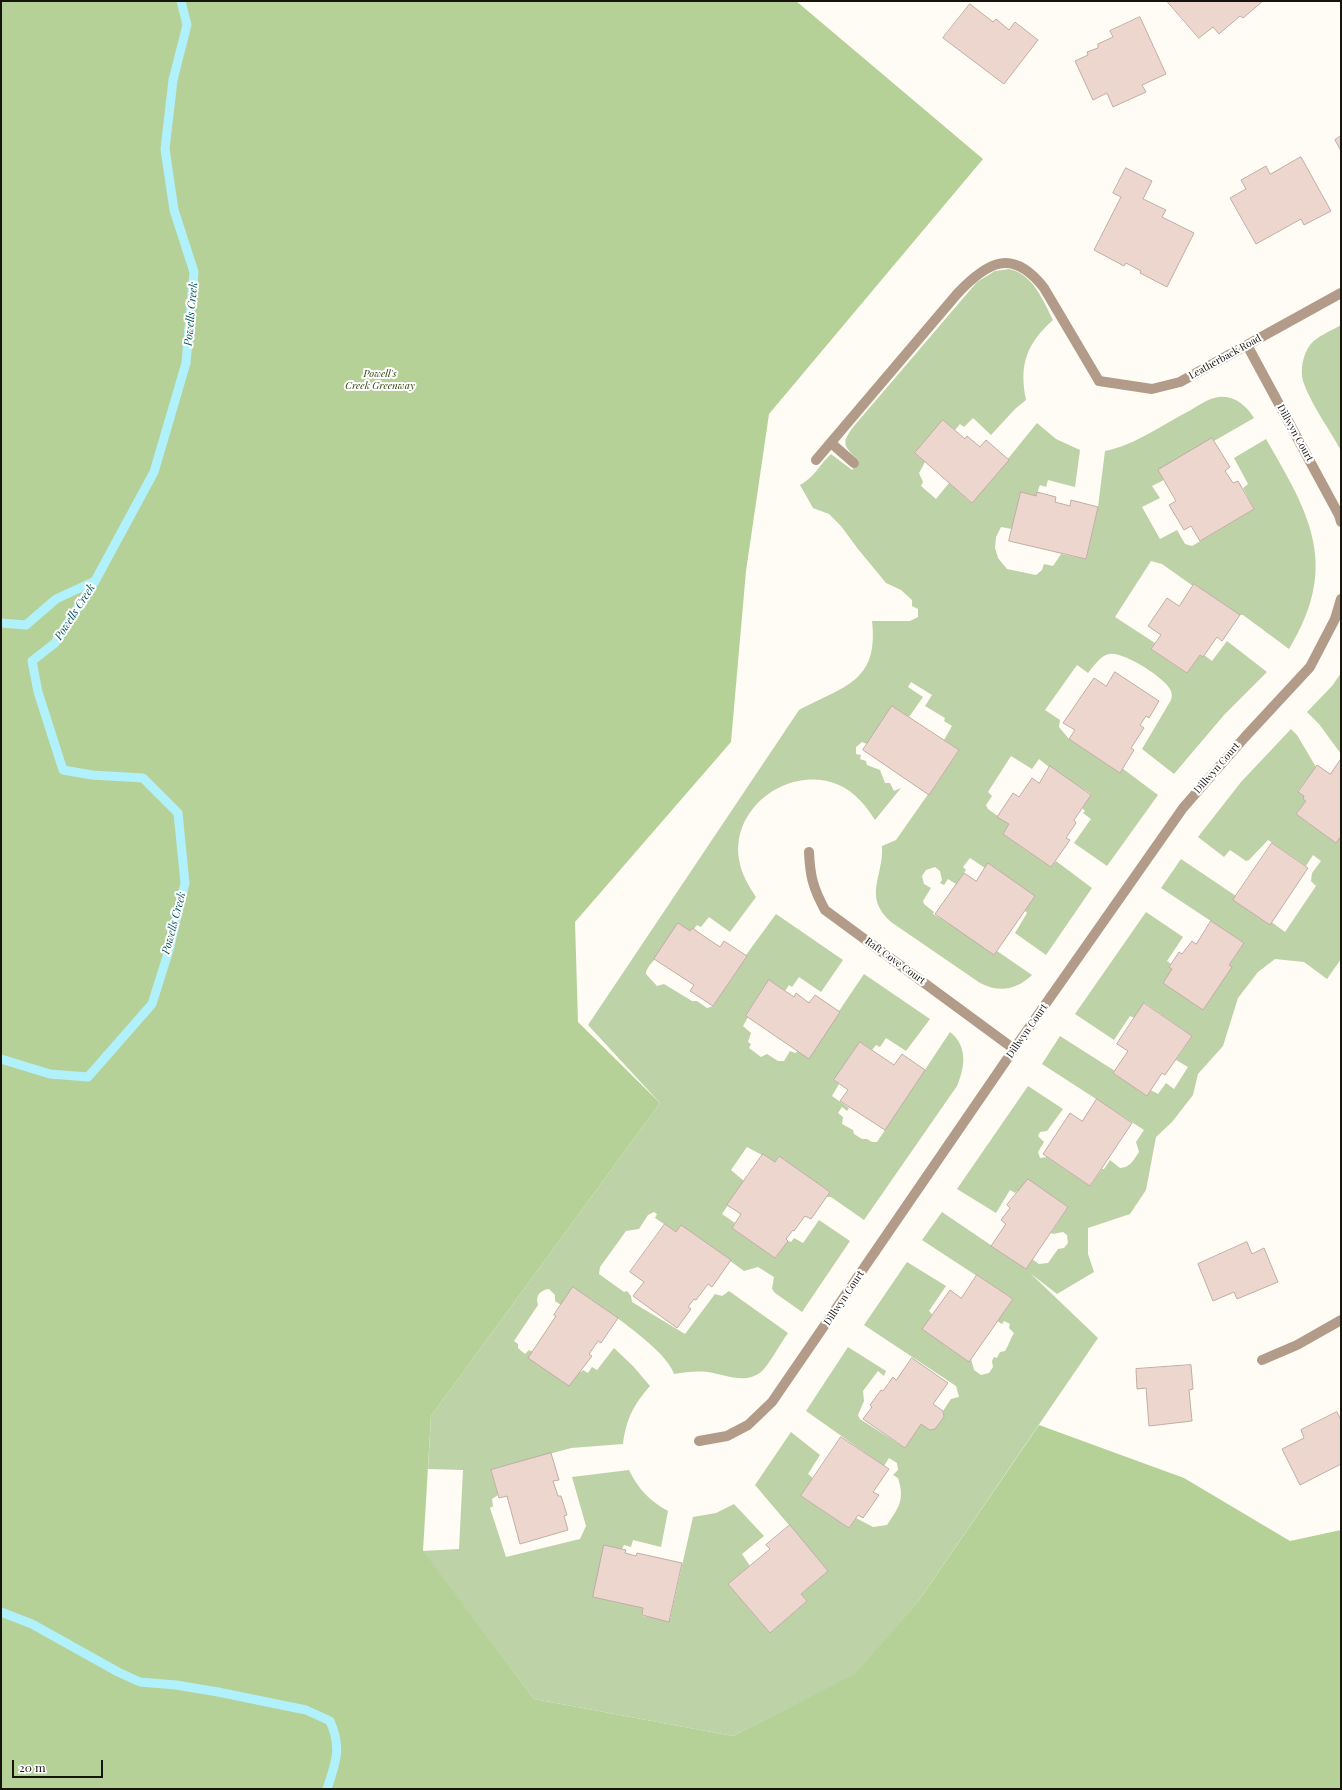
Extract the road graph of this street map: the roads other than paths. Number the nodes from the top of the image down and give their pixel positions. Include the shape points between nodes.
1 (1341, 293) edge
2 (1246, 345) junction
3 (831, 443) junction
4 (816, 460) dead end
5 (854, 463) dead end
6 (1341, 522) edge
7 (1341, 599) edge
8 (809, 852) dead end
9 (1014, 1049) junction
10 (1341, 1320) edge
11 (1262, 1360) dead end
12 (699, 1441) dead end

1 - 2 street, Leatherback Road
2 - 3 street, Leatherback Road via 1180,382 1152,389 1099,381 1044,288 1034,276 1022,267 1005,263 989,266 974,276 957,294
2 - 6 street, Dillwyn Court
3 - 4 street
3 - 5 street
7 - 9 street, Dillwyn Court via 1335,619 1310,667 1183,808
8 - 9 street, Raft Cove Court via 810,876 825,910
9 - 12 street, Dillwyn Court via 772,1402 748,1425 727,1436
10 - 11 street via 1297,1345

